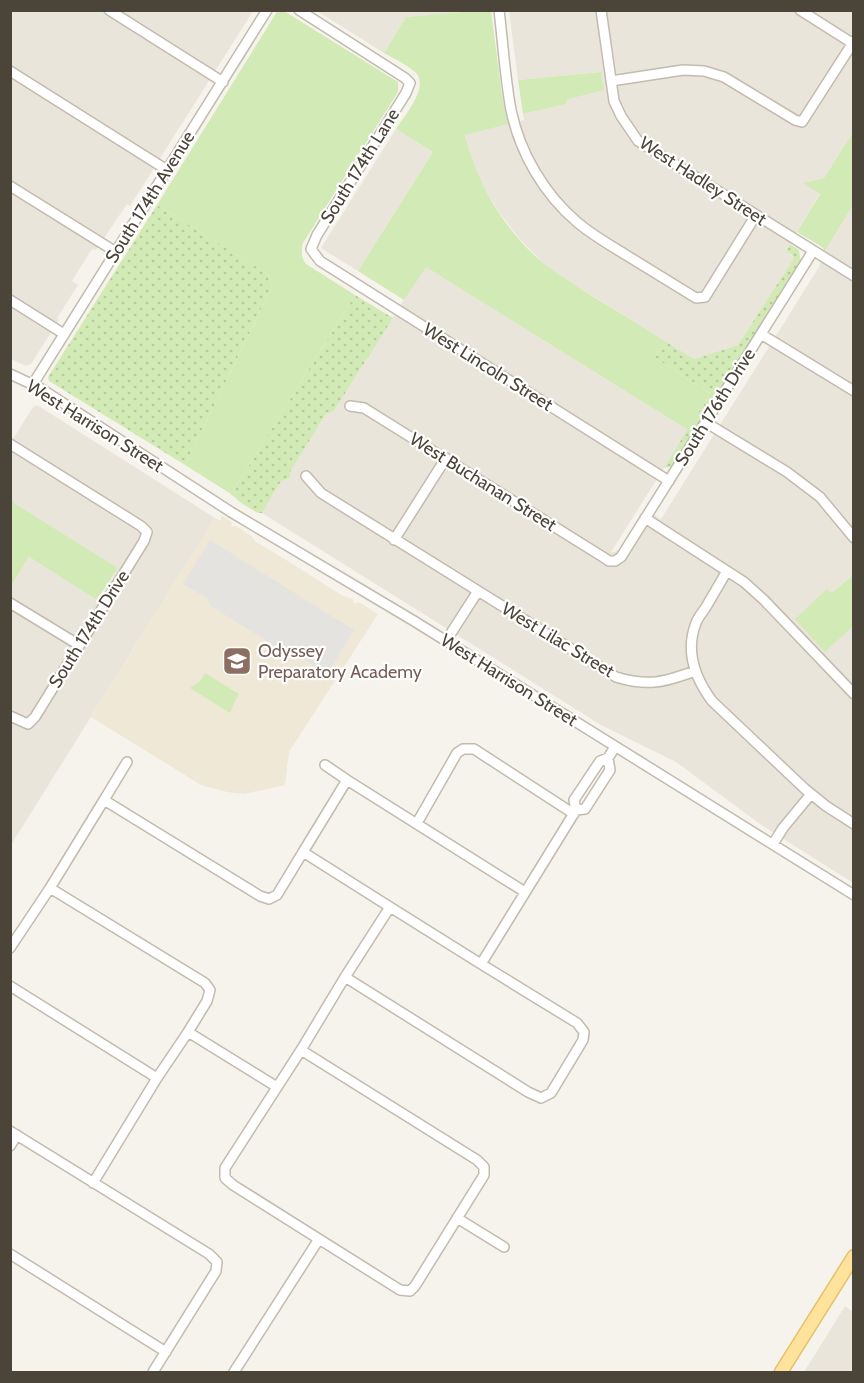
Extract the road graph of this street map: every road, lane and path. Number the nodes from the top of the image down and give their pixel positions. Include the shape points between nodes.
1 (109, 10) edge
2 (267, 10) edge
3 (299, 10) edge
4 (499, 10) edge
5 (601, 10) edge
6 (800, 10) edge
7 (853, 42) edge
8 (10, 71) edge
9 (611, 81) junction
10 (223, 82) junction
11 (167, 170) junction
12 (10, 186) edge
13 (756, 215) junction
14 (311, 249) joint
15 (813, 251) junction
16 (116, 252) junction
17 (854, 276) edge
18 (10, 300) edge
19 (64, 334) junction
20 (761, 334) junction
21 (10, 374) edge
22 (33, 384) junction
23 (854, 391) edge
24 (350, 406) dead end
25 (705, 422) junction
26 (10, 444) edge
27 (446, 458) junction
28 (306, 476) dead end
29 (669, 481) junction
30 (645, 518) junction
31 (854, 538) edge
32 (394, 540) junction
33 (615, 561) joint
34 (727, 571) junction
35 (478, 591) junction
36 (10, 603) edge
37 (446, 642) junction
38 (79, 645) junction
39 (695, 671) junction
40 (854, 694) edge
41 (10, 716) edge
42 (615, 747) junction
43 (608, 758) junction
44 (127, 762) dead end
45 (325, 765) dead end
46 (347, 780) junction
47 (811, 794) junction
48 (104, 800) junction
49 (575, 812) junction
50 (417, 823) junction
51 (854, 824) edge
52 (772, 844) junction
53 (303, 852) junction
54 (50, 888) junction
55 (525, 892) junction
56 (854, 895) edge
57 (390, 907) junction
58 (10, 948) edge
59 (481, 964) junction
60 (345, 978) junction
61 (10, 986) edge
62 (188, 1032) junction
63 (301, 1050) junction
64 (157, 1078) junction
65 (277, 1087) junction
66 (14, 1133) edge
67 (10, 1146) edge
68 (93, 1183) junction
69 (458, 1218) junction
70 (319, 1239) junction
71 (504, 1247) dead end
72 (10, 1254) edge
73 (854, 1256) edge
74 (166, 1352) junction
75 (153, 1372) edge
76 (234, 1372) edge
77 (781, 1372) edge

1 - 10 street
2 - 10 street, South 174th Avenue
3 - 14 street, South 174th Lane via 410,83
4 - 13 street via 511,111 529,162 560,206 578,223 696,298 705,297
5 - 9 street, West Hadley Street
6 - 7 street
7 - 9 street via 802,122 724,77 704,71 683,70
8 - 11 street
9 - 13 street, West Hadley Street via 614,101 638,141
10 - 11 street, South 174th Avenue
11 - 16 street, South 174th Avenue
12 - 16 street
13 - 15 street, West Hadley Street
14 - 29 street, West Lincoln Street via 320,261
15 - 17 street, West Hadley Street
15 - 20 street, South 176th Drive
16 - 19 street, South 174th Avenue
18 - 19 street
19 - 22 street, South 174th Avenue
20 - 23 street
20 - 25 street, South 176th Drive
21 - 22 street, West Harrison Street
22 - 37 street, West Harrison Street via 231,512
24 - 27 street, West Buchanan Street via 364,408
25 - 29 street, South 176th Drive
25 - 31 street via 820,497
26 - 38 street, South 174th Drive via 147,532
27 - 32 street
27 - 33 street, West Buchanan Street via 609,561
28 - 32 street, West Lilac Street via 321,493
29 - 30 street, South 176th Drive
30 - 33 street, South 176th Drive
30 - 34 street
32 - 35 street, West Lilac Street
34 - 39 street via 696,622 691,646
34 - 40 street via 764,600
35 - 37 street
35 - 39 street, West Lilac Street via 616,676 651,683
36 - 38 street
37 - 42 street, West Harrison Street
38 - 41 street, South 174th Drive via 35,717 28,724
39 - 47 street via 712,701
42 - 43 street
42 - 52 street, West Harrison Street
43 - 49 street via 600,761 574,800
43 - 49 street via 610,770 585,809
44 - 48 street
45 - 46 street
46 - 50 street
46 - 53 street
47 - 51 street
47 - 52 street
48 - 53 street via 269,899 277,895
48 - 54 street
49 - 50 street via 474,749 463,749
49 - 55 street
50 - 55 street
52 - 56 street, West Harrison Street
53 - 57 street
54 - 58 street
54 - 62 street via 205,983 210,990 207,1001
55 - 59 street
57 - 59 street
57 - 60 street
59 - 60 street via 577,1023 584,1032 551,1093 541,1098
60 - 63 street
61 - 64 street
62 - 64 street
62 - 65 street
63 - 65 street
63 - 69 street via 484,1167 484,1174
64 - 68 street
65 - 70 street via 225,1168 225,1178
66 - 67 street
66 - 68 street
68 - 74 street via 218,1262
69 - 70 street via 410,1291 400,1290
69 - 71 street
70 - 76 street
72 - 74 street
73 - 77 main road
74 - 75 street

